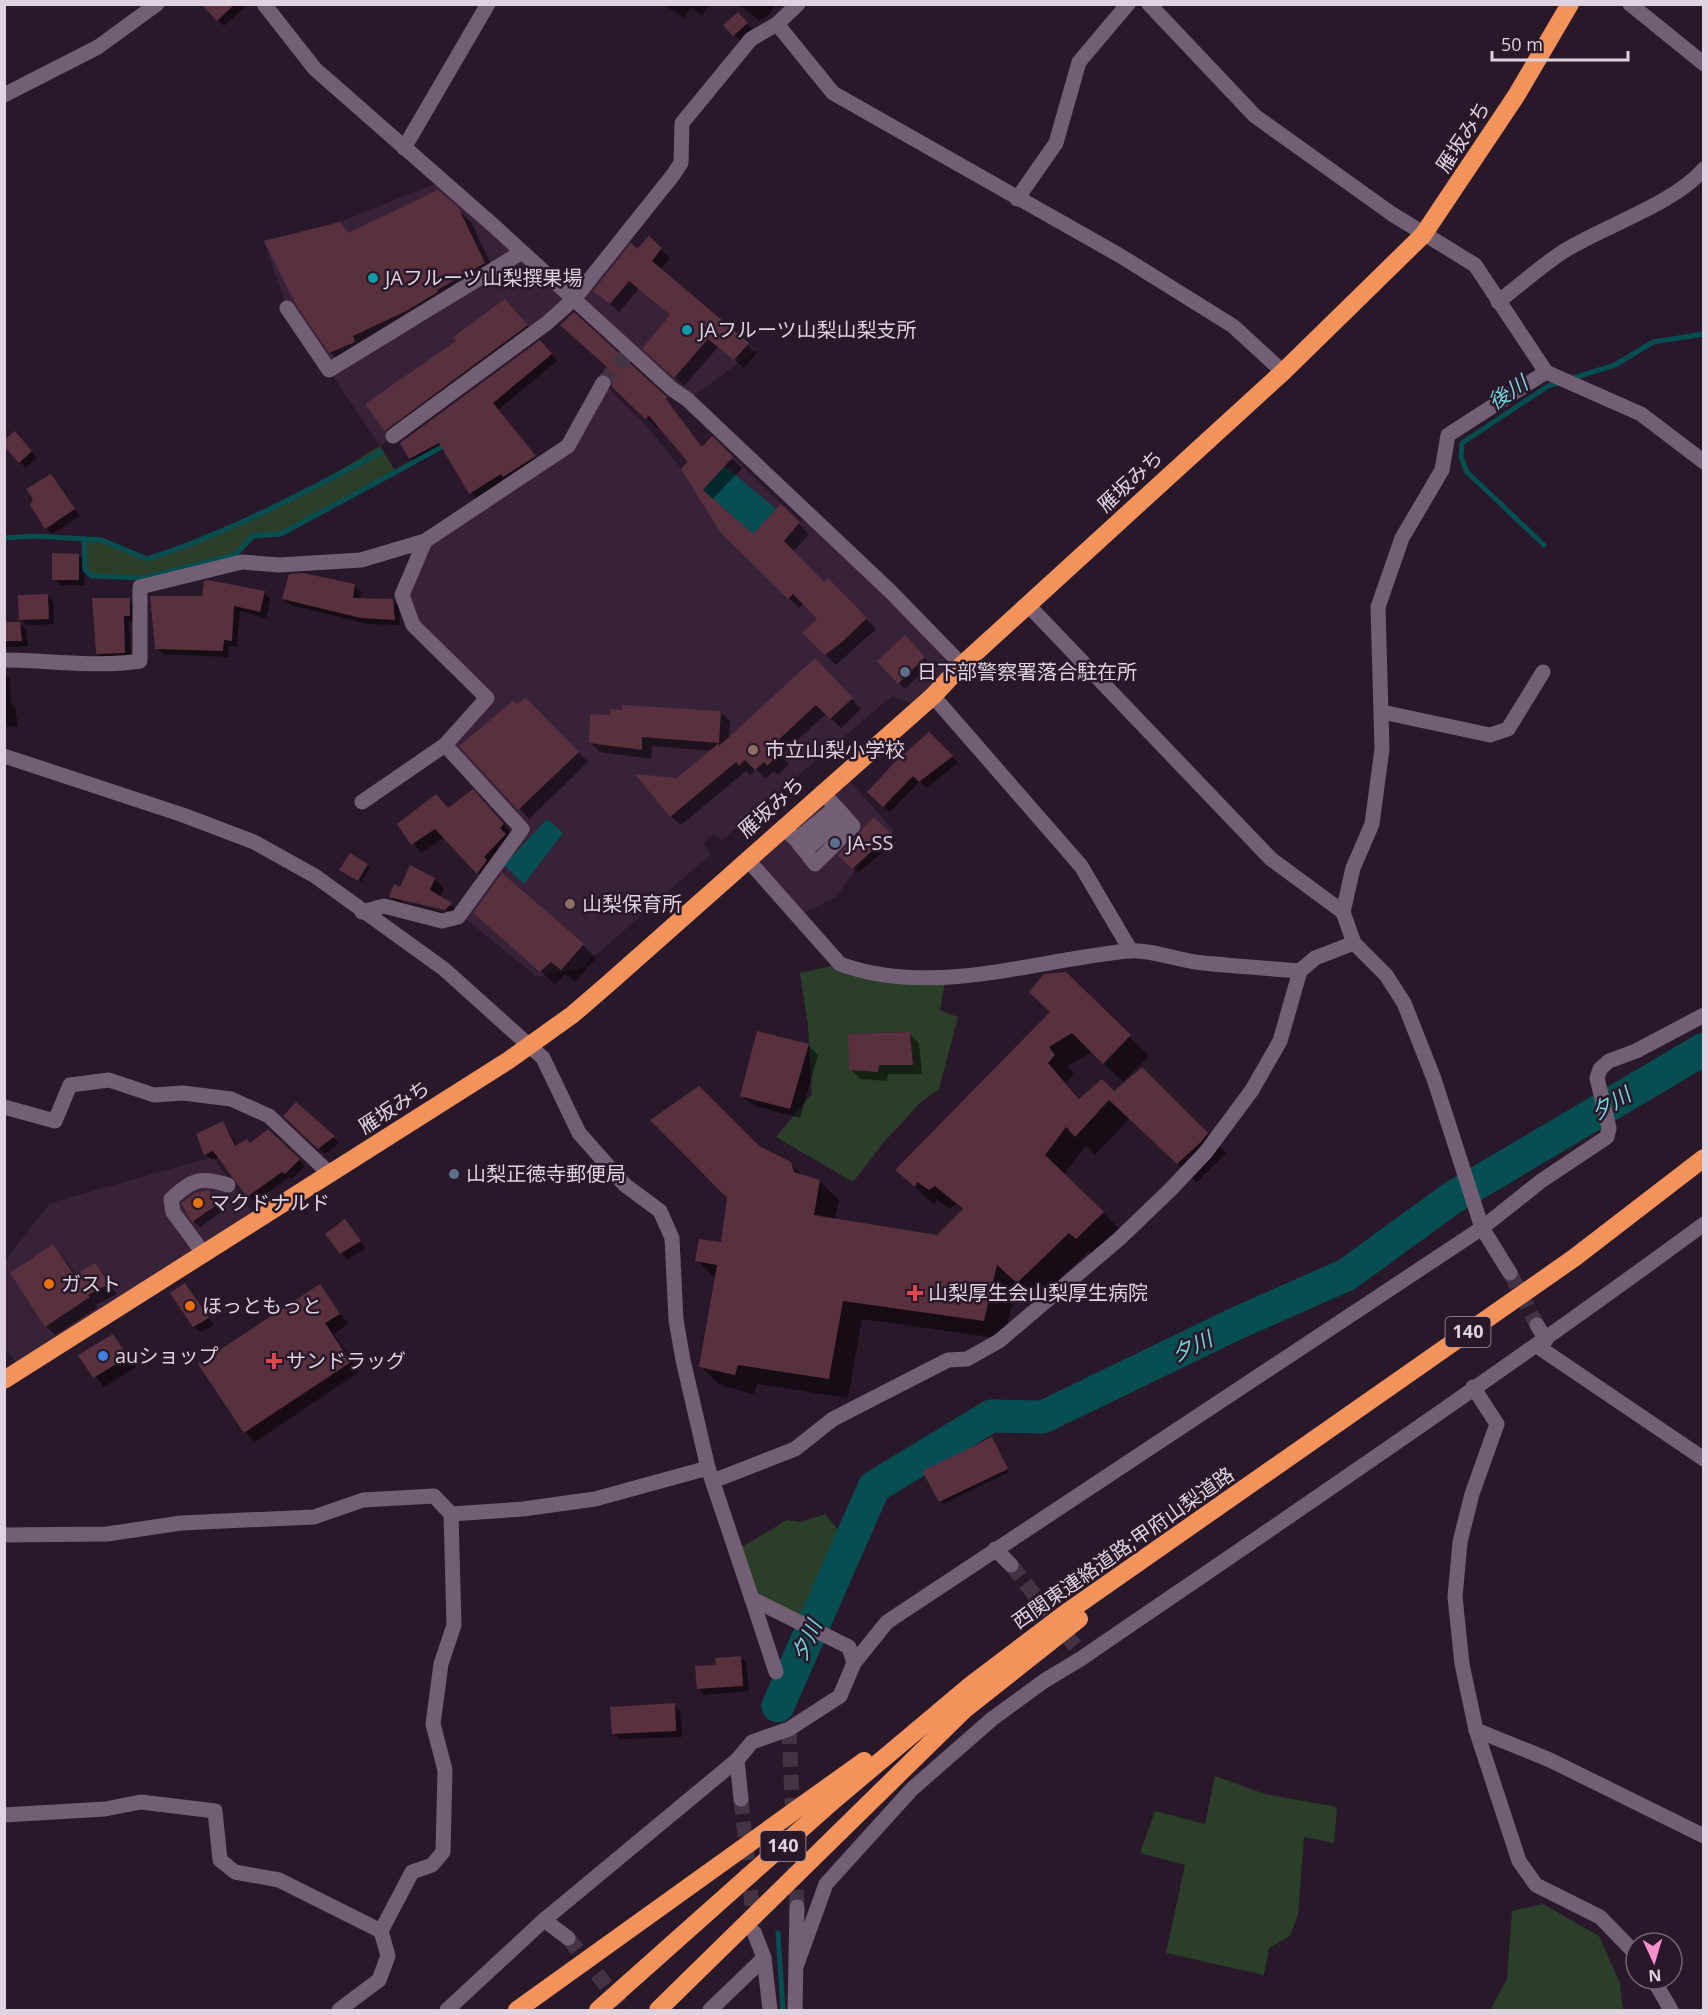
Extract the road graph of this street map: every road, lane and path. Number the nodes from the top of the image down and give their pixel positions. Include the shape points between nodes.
1 (158, 4) edge
2 (264, 4) edge
3 (488, 4) edge
4 (798, 4) edge
5 (1128, 4) edge
6 (1149, 4) edge
7 (1570, 4) edge
8 (1630, 4) edge
9 (777, 24) junction
10 (1704, 64) edge
11 (4, 94) edge
12 (404, 148) junction
13 (1704, 169) edge
14 (1017, 199) junction
15 (1423, 235) junction
16 (522, 252) junction
17 (574, 299) junction
18 (1498, 302) junction
19 (287, 308) dead end
20 (1283, 372) junction
21 (1546, 372) junction
22 (603, 383) tunnel mouth
23 (393, 436) dead end
24 (1704, 462) edge
25 (425, 541) junction
26 (1028, 605) junction
27 (4, 660) edge
28 (962, 665) junction
29 (1543, 672) dead end
30 (933, 696) junction
31 (1382, 712) junction
32 (445, 745) junction
33 (4, 756) edge
34 (822, 792) junction
35 (362, 802) dead end
36 (840, 811) junction
37 (795, 839) junction
38 (747, 859) junction
39 (362, 912) junction
40 (1343, 912) junction
41 (1354, 943) junction
42 (1131, 951) junction
43 (1300, 971) junction
44 (1704, 1015) edge
45 (530, 1045) junction
46 (4, 1107) edge
47 (1704, 1158) edge
48 (330, 1174) junction
49 (228, 1185) dead end
50 (1704, 1224) edge
51 (1482, 1228) junction
52 (204, 1254) junction
53 (1510, 1273) tunnel mouth
54 (1537, 1325) tunnel mouth
55 (1542, 1343) junction
56 (4, 1380) edge
57 (1473, 1387) junction
58 (1704, 1459) edge
59 (711, 1474) junction
60 (1229, 1500) junction
61 (451, 1514) junction
62 (4, 1535) edge
63 (995, 1549) junction
64 (1011, 1565) tunnel mouth
65 (752, 1599) junction
66 (854, 1663) junction
67 (776, 1672) dead end
68 (971, 1685) junction
69 (1476, 1730) junction
70 (736, 1760) junction
71 (741, 1799) tunnel mouth
72 (4, 1815) edge
73 (1704, 1836) edge
74 (797, 1907) tunnel mouth
75 (544, 1920) junction
76 (381, 1931) junction
77 (754, 1932) tunnel mouth
78 (568, 1938) tunnel mouth
79 (1624, 1942) edge
80 (764, 1958) junction
81 (797, 1964) junction
82 (1660, 1991) edge
83 (339, 2010) edge
84 (447, 2010) edge
85 (517, 2010) edge
86 (598, 2010) edge
87 (658, 2010) edge
88 (710, 2010) edge
89 (770, 2010) edge
90 (795, 2010) edge
91 (1671, 2010) edge

1 - 11 street via 98,47
2 - 12 street via 315,69
3 - 12 street
4 - 9 street
5 - 14 street via 1079,62 1056,143
6 - 15 street via 1255,116
7 - 15 highway, 雁坂みち via 1516,96
8 - 10 street
9 - 14 street via 833,93
9 - 17 street via 751,39 682,123 681,163
12 - 16 street
13 - 18 street via 1650,207 1564,251
14 - 20 street via 1119,255 1233,326
15 - 18 street via 1474,265
15 - 20 highway, 雁坂みち
16 - 17 street
16 - 19 street via 328,370
17 - 23 street
17 - 28 street via 688,400 890,591
18 - 21 street
20 - 26 highway, 雁坂みち
21 - 24 street via 1641,414
21 - 31 street via 1448,435 1443,470 1402,538 1378,607
22 - 25 street via 568,446
25 - 27 street via 361,560 279,565 242,562 140,587 140,661 112,666
25 - 32 street via 402,595 413,625 487,698
26 - 28 highway, 雁坂みち
26 - 40 street via 1271,859
28 - 30 highway, 雁坂みち
29 - 31 street via 1508,729 1490,735
30 - 34 highway, 雁坂みち
30 - 42 street via 1081,866
31 - 40 street via 1382,749 1372,824 1353,868
32 - 35 street
32 - 39 street via 522,829 458,917 442,921 384,906
33 - 39 street via 254,842 315,876
34 - 36 street
34 - 37 highway, 雁坂みち
36 - 37 street
36 - 37 street via 853,825 815,864
37 - 38 highway, 雁坂みち
38 - 42 street via 840,964 859,971 906,978 981,974
38 - 45 highway, 雁坂みち via 590,999
39 - 45 street via 444,969
40 - 41 street
41 - 43 street via 1315,958
41 - 51 street via 1386,975 1404,1003 1434,1079
42 - 43 street via 1197,962
43 - 59 street via 1280,1041 1224,1128 1171,1189 1062,1290 999,1341 967,1359 948,1360 833,1419 795,1449
44 - 51 street via 1600,1069 1597,1078 1609,1121 1607,1137 1551,1174
45 - 48 highway, 雁坂みち
45 - 59 street via 543,1058 579,1133 625,1185 660,1211 672,1238 676,1320
46 - 48 street via 55,1121 70,1085 109,1080 154,1095 183,1093 231,1099 269,1116
47 - 60 highway, 西関東連絡道路;甲府山梨道路 / 140 via 1574,1258
48 - 52 highway, 雁坂みち
49 - 52 street via 212,1180 191,1181 171,1199 173,1212
50 - 55 street
51 - 53 street
51 - 63 street
52 - 56 highway, 雁坂みち
54 - 55 street
55 - 57 street
55 - 58 street
57 - 69 street via 1497,1424 1460,1542 1455,1597 1462,1664
57 - 81 street via 1414,1431 1078,1652 992,1719 912,1789 826,1884
59 - 61 street via 595,1499
59 - 65 street
60 - 68 highway, 西関東連絡道路;甲府山梨道路 / 140 via 1066,1613
60 - 87 highway via 964,1710
61 - 62 street via 434,1496 363,1500 314,1517 181,1523 107,1534
61 - 76 street via 454,1625 441,1664 433,1724 445,1770 443,1852 432,1865 412,1872
63 - 64 street
63 - 66 street via 886,1622
65 - 66 street via 849,1647
65 - 67 street
66 - 70 street via 840,1696 789,1729 752,1742
68 - 85 highway
68 - 86 highway, 西関東連絡道路;甲府山梨道路 / 140 via 834,1800
69 - 73 street via 1550,1761
69 - 79 street via 1519,1861 1536,1885 1600,1917
70 - 71 street
70 - 75 street
72 - 76 street via 105,1809 141,1802 215,1811 220,1860 235,1872 279,1880
74 - 81 street
75 - 78 street
75 - 84 street
76 - 83 street via 388,1956 379,1980
77 - 80 street
80 - 88 street
80 - 89 street
81 - 90 street
82 - 91 street

